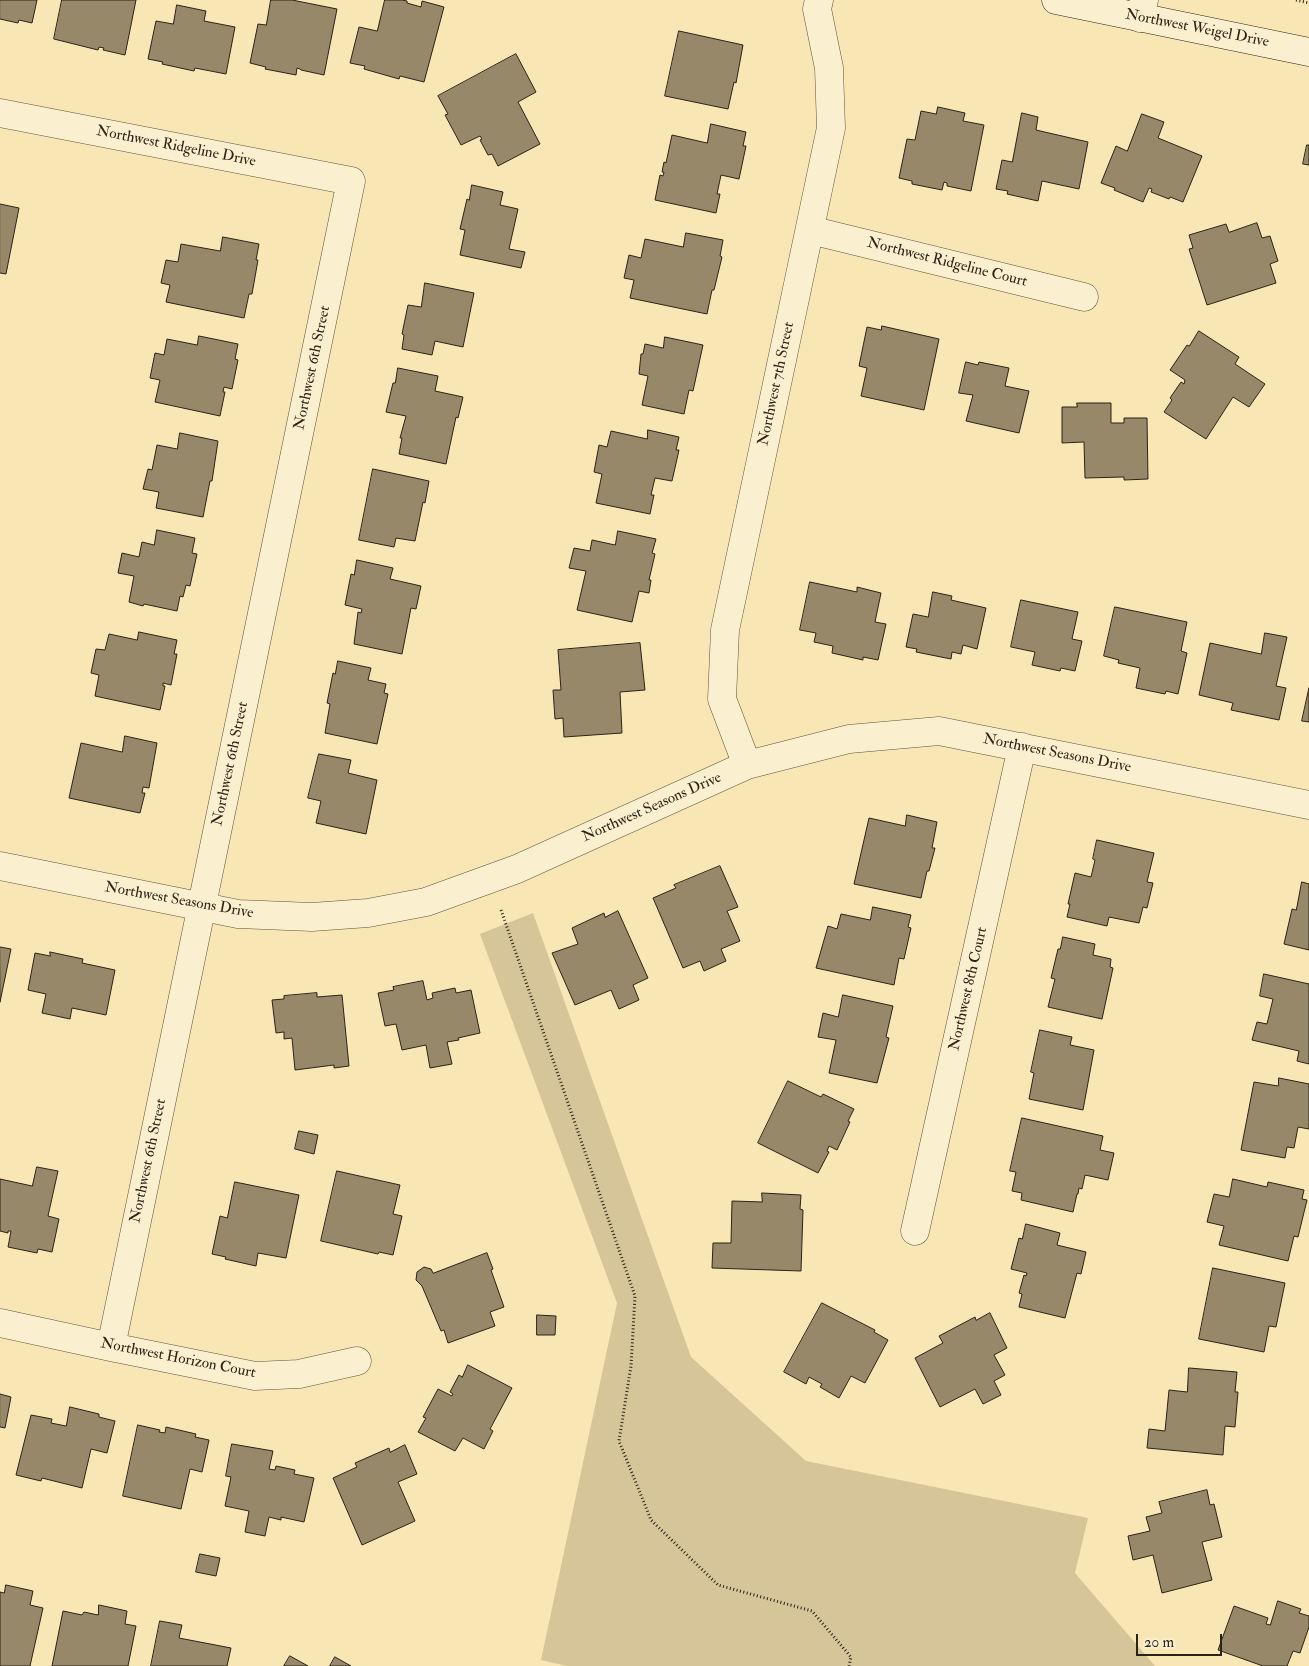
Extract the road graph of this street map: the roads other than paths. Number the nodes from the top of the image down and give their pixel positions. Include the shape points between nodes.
1 (819, 0) edge
2 (1056, 0) edge
3 (1142, 9) edge
4 (1309, 52) edge
5 (0, 113) edge
6 (351, 181) joint
7 (810, 230) junction
8 (1084, 297) dead end
9 (1022, 746) junction
10 (747, 765) junction
11 (1309, 805) edge
12 (0, 866) edge
13 (202, 908) junction
14 (915, 1231) dead end
15 (0, 1323) edge
16 (111, 1348) junction
17 (357, 1361) dead end

1 - 7 street, Northwest 7th Street via 829,68 831,128
2 - 3 street, Northwest Weigel Drive
3 - 4 street, Northwest Weigel Drive
5 - 6 street, Northwest Ridgeline Drive
6 - 13 street, Northwest 6th Street
7 - 8 street, Northwest Ridgeline Court
7 - 10 street, Northwest 7th Street via 725,630 722,699
9 - 10 street, Northwest Seasons Drive via 939,731 849,739
9 - 11 street, Northwest Seasons Drive
9 - 14 street, Northwest 8th Court
10 - 13 street, Northwest Seasons Drive via 517,868 426,902 312,917 238,914
12 - 13 street, Northwest Seasons Drive
13 - 16 street, Northwest 6th Street
15 - 16 street, Northwest Horizon Court
16 - 17 street, Northwest Horizon Court via 255,1376 300,1374

